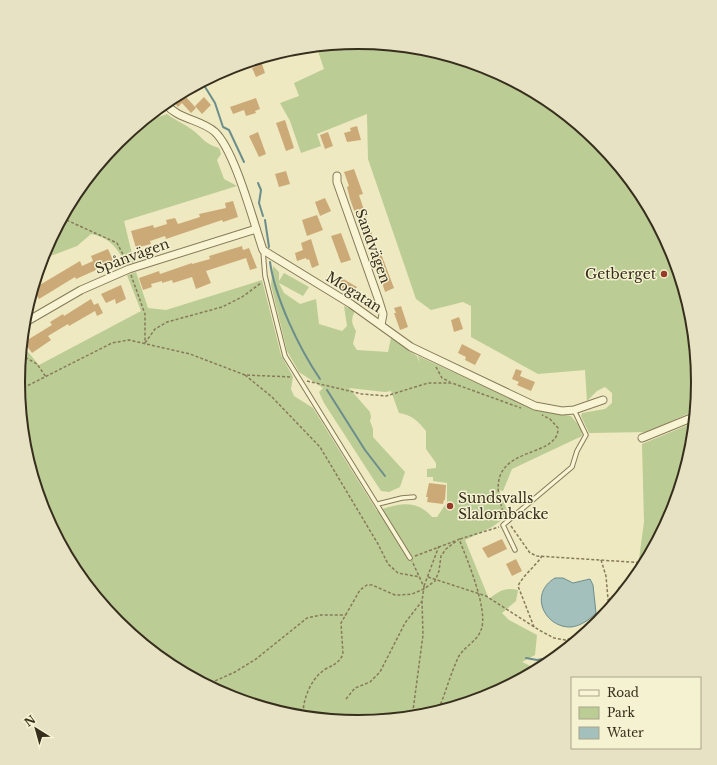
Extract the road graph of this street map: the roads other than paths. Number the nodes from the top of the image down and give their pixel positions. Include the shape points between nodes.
1 (170, 107) edge
2 (337, 176) dead end
3 (256, 229) junction
4 (263, 250) junction
5 (31, 319) edge
6 (382, 325) junction
7 (602, 400) dead end
8 (574, 410) junction
9 (690, 419) edge
10 (642, 438) dead end
11 (414, 497) dead end
12 (378, 504) junction
13 (515, 550) dead end
14 (410, 558) road end

1 - 3 street via 188,120 214,130 222,140 238,176
2 - 6 street, Sandvägen via 383,314
3 - 4 street
3 - 5 street, Spånvägen via 130,269 81,290
4 - 6 street, Mogatan
4 - 12 lane via 266,279 285,356
6 - 8 street, Mogatan via 411,347 534,406 562,412
7 - 8 street, Mogatan
8 - 13 lane via 586,435 572,468 503,525
9 - 10 street
11 - 12 lane
12 - 14 lane

